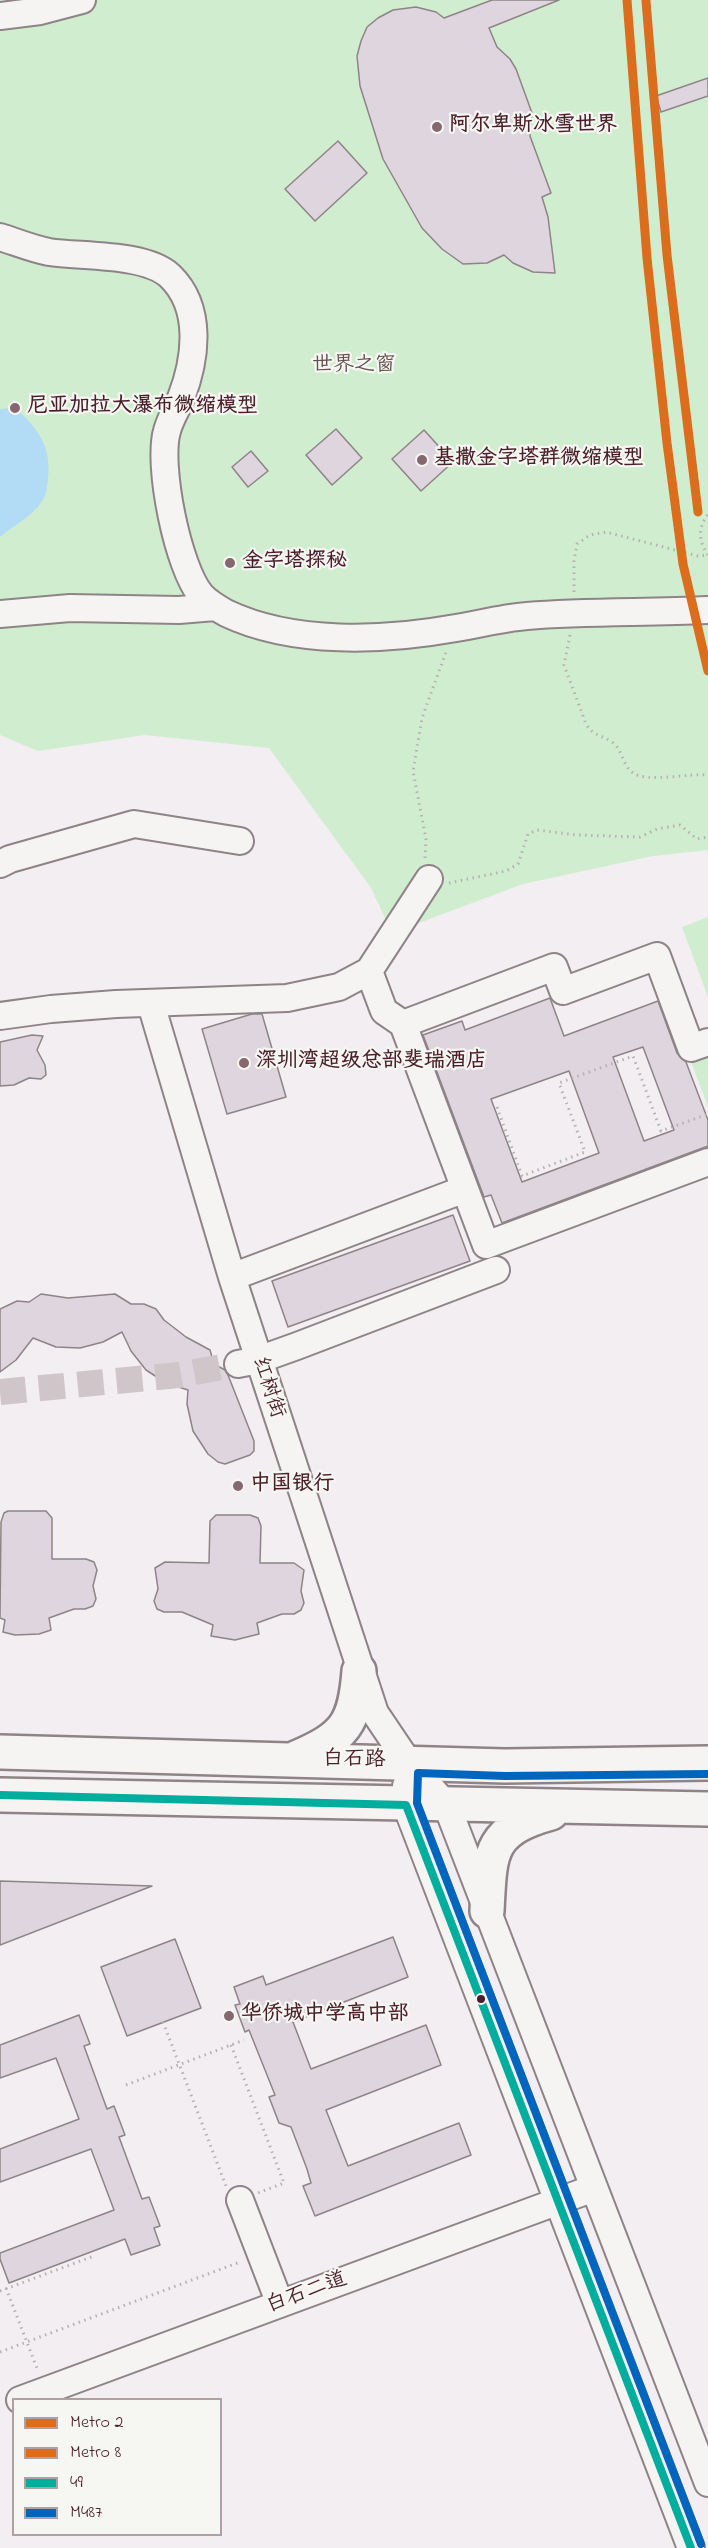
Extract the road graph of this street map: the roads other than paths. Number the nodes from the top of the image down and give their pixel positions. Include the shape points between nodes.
1 (82, 0) edge
2 (40, 5) edge
3 (0, 16) edge
4 (0, 237) edge
5 (215, 607) junction
6 (708, 610) edge
7 (0, 614) edge
8 (240, 841) dead end
9 (0, 864) edge
10 (429, 879) road end
11 (369, 970) junction
12 (151, 1004) junction
13 (0, 1016) edge
14 (404, 1024) junction
15 (708, 1042) edge
16 (708, 1162) edge
17 (465, 1189) junction
18 (495, 1270) dead end
19 (231, 1277) junction
20 (248, 1362) junction
21 (359, 1671) junction
22 (0, 1752) edge
23 (293, 1759) junction
24 (408, 1762) junction
25 (708, 1763) edge
26 (0, 1795) edge
27 (405, 1805) junction
28 (447, 1806) junction
29 (572, 1808) junction
30 (708, 1809) edge
31 (487, 1911) junction
32 (594, 2188) junction
33 (240, 2200) road end
34 (558, 2201) junction
35 (280, 2304) junction
36 (26, 2398) edge
37 (708, 2483) edge
38 (691, 2548) edge

1 - 2 street
2 - 3 street
4 - 5 street via 46,251 149,264 169,275 184,294 194,325 193,355 166,433 166,470 183,564 200,594
5 - 6 street via 241,620 280,631 332,637 412,634 501,618
5 - 7 street via 70,608
8 - 9 street via 134,824
10 - 11 street
11 - 12 street via 339,987 287,998
11 - 14 street via 384,1011
12 - 13 street
12 - 19 street, 红树街
14 - 15 street via 554,967 563,991 657,956 692,1048
14 - 17 street
16 - 17 street via 486,1245
17 - 19 street
18 - 20 street
19 - 20 street, 红树街
20 - 21 street, 红树街
21 - 23 main road via 357,1699 345,1728
21 - 24 street, 红树街 via 375,1713
22 - 23 main road, 白石路
23 - 24 main road, 白石路
24 - 25 main road, 白石路 via 505,1766
24 - 27 street
24 - 28 street, 红树街
26 - 27 main road, 白石路
27 - 28 main road, 白石路
27 - 34 street
28 - 29 main road, 白石路
28 - 31 street
29 - 30 main road, 白石路
29 - 31 main road via 516,1826 498,1840 489,1869
31 - 32 street
32 - 34 street, 白石二道
32 - 37 street
33 - 35 street
34 - 35 street, 白石二道
34 - 38 street
35 - 36 street, 白石二道

